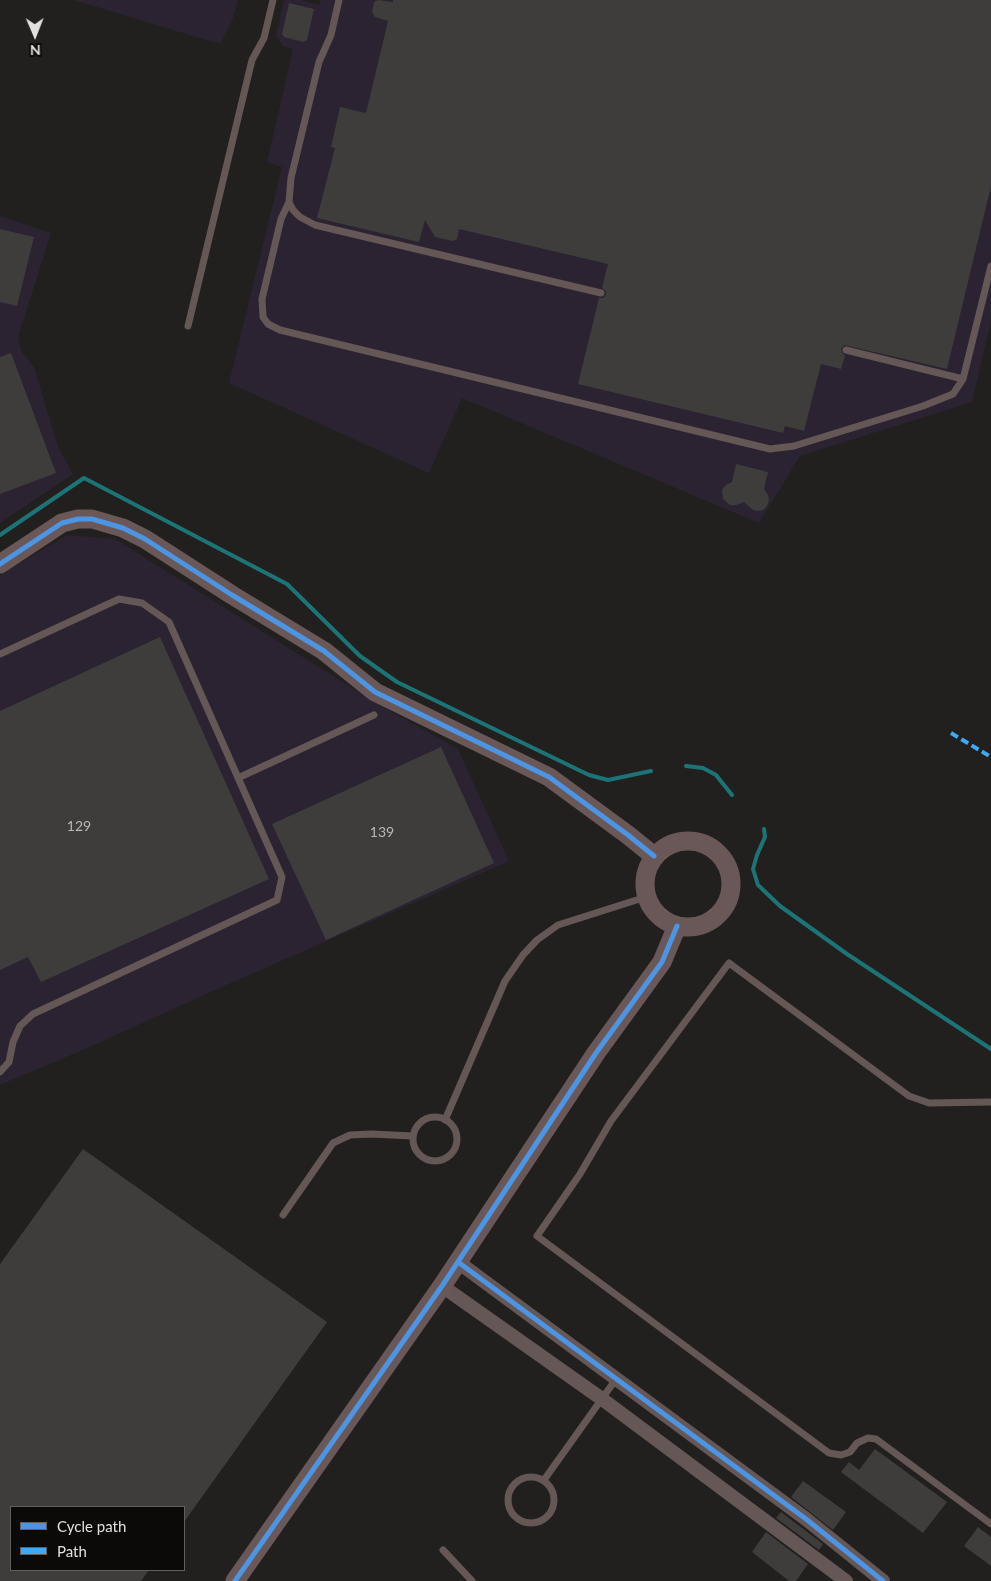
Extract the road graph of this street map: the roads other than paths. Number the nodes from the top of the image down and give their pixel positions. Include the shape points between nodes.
1 (273, 0) edge
2 (339, 0) edge
3 (290, 202) junction
4 (991, 266) edge
5 (601, 293) dead end
6 (188, 326) dead end
7 (846, 350) dead end
8 (963, 379) junction
9 (0, 564) edge
10 (0, 654) edge
11 (374, 715) dead end
12 (238, 778) junction
13 (654, 856) junction
14 (646, 897) junction
15 (677, 926) junction
16 (0, 1072) edge
17 (991, 1102) edge
18 (445, 1120) junction
19 (414, 1136) junction
20 (283, 1215) dead end
21 (458, 1262) junction
22 (442, 1286) junction
23 (616, 1379) junction
24 (602, 1399) junction
25 (544, 1480) junction
26 (991, 1524) edge
27 (444, 1550) dead end
28 (235, 1581) edge
29 (472, 1581) edge
30 (846, 1581) edge
31 (883, 1581) edge

1 - 6 lane via 264,38 252,60
2 - 3 lane via 331,35 319,62 290,178
3 - 5 lane via 300,217 315,224
3 - 8 lane via 281,219 262,299 263,317 268,324 280,330 770,448 794,446 924,406 953,394
4 - 8 lane
7 - 8 lane
9 - 13 street via 62,523 92,519 123,528 324,651 375,692 549,777
10 - 12 lane via 119,600 142,603 170,622
11 - 12 lane
12 - 16 lane via 282,877 277,900 33,1014 20,1026 9,1062
13 - 14 street via 647,869
13 - 15 street via 670,844 695,840 710,845 722,855 729,867 731,896 724,909 704,925
14 - 15 street via 653,910
14 - 18 lane via 558,926 522,955 505,981
15 - 21 street via 662,962 596,1052
17 - 26 lane via 929,1103 909,1096 729,962 610,1121 580,1174 537,1236 829,1453 850,1452 857,1443 868,1438 876,1439
18 - 19 lane via 430,1118 423,1121
18 - 19 lane via 457,1136 455,1150 444,1160 423,1158 414,1147
19 - 20 lane via 350,1135 333,1143
21 - 22 street
21 - 23 street
22 - 24 street
22 - 28 street
23 - 24 lane
23 - 31 street via 806,1519
24 - 25 lane
24 - 30 street
25 - 25 lane via 529,1476 521,1478 510,1489 510,1512 522,1522 530,1524 550,1514 555,1499 550,1485
27 - 29 lane

